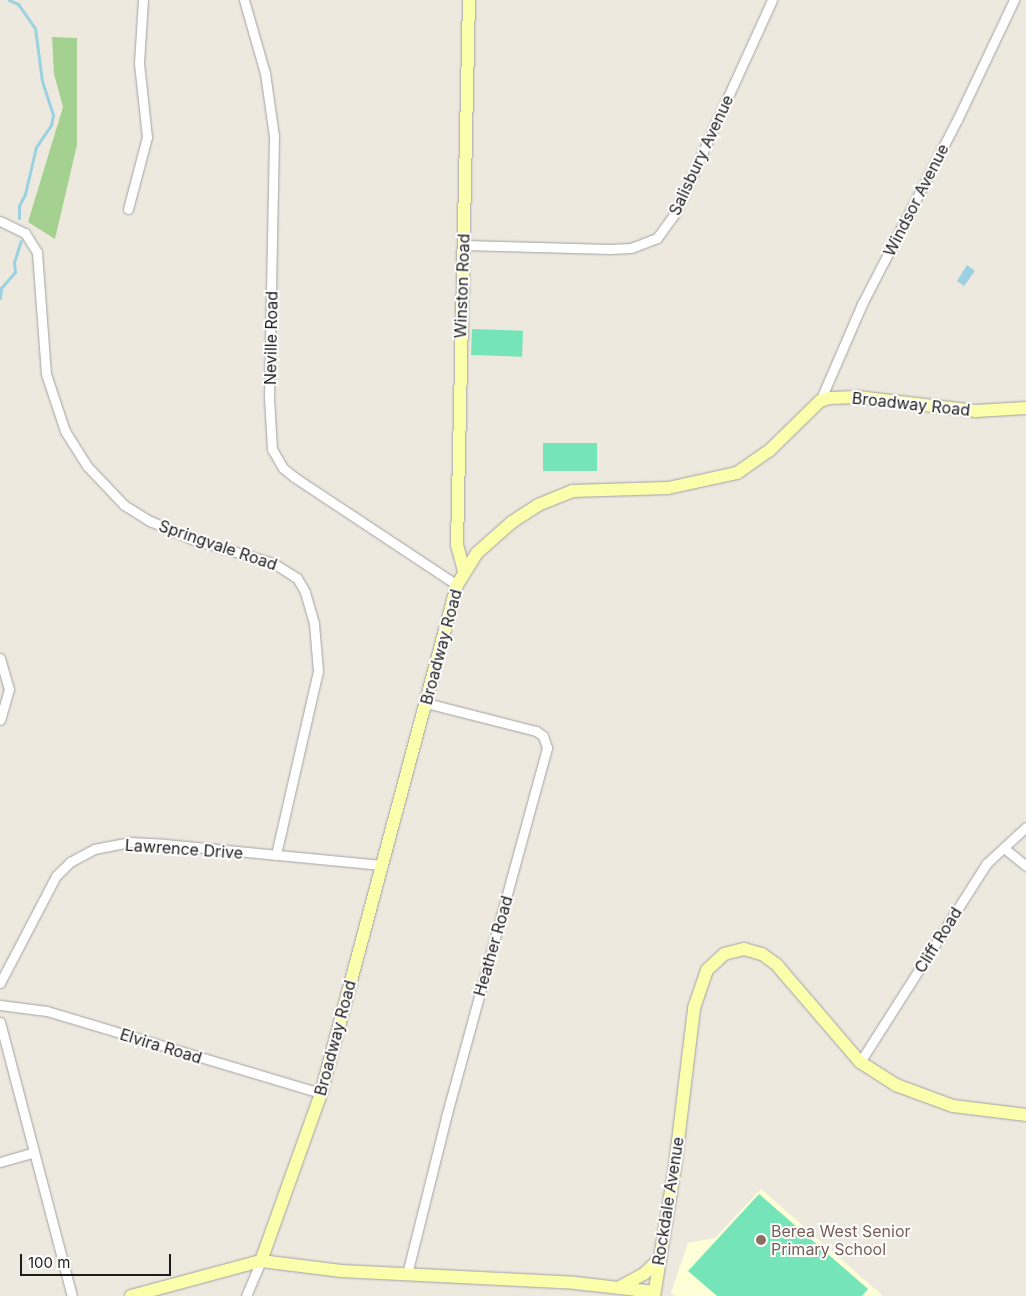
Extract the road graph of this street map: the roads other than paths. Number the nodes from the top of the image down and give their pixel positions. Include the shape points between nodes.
1 (143, 0) edge
2 (244, 0) edge
3 (468, 0) edge
4 (772, 0) edge
5 (1014, 0) edge
6 (128, 209) dead end
7 (0, 221) edge
8 (464, 245) junction
9 (820, 401) junction
10 (1026, 408) edge
11 (464, 571) junction
12 (457, 585) junction
13 (0, 658) edge
14 (426, 703) junction
15 (0, 720) edge
16 (1026, 827) edge
17 (1004, 848) junction
18 (276, 855) junction
19 (382, 865) junction
20 (1026, 866) edge
21 (0, 983) edge
22 (0, 1005) edge
23 (0, 1022) edge
24 (860, 1062) junction
25 (321, 1093) junction
26 (1026, 1115) edge
27 (34, 1152) junction
28 (0, 1162) edge
29 (660, 1258) junction
30 (261, 1261) junction
31 (407, 1274) junction
32 (620, 1287) junction
33 (656, 1295) edge
34 (72, 1296) edge
35 (131, 1296) edge
36 (246, 1296) edge

1 - 6 street via 139,63 147,136
2 - 12 street, Neville Road via 265,73 274,136 272,449 283,468 294,477
3 - 8 street, Winston Road
4 - 8 street, Salisbury Avenue via 675,213 657,238 631,248 610,249
5 - 9 street, Windsor Avenue via 957,120 862,304
7 - 18 street, Springvale Road via 25,233 37,252 46,374 65,432 86,466 124,505 150,521 192,539 273,563 297,578 305,592 314,624 318,671
8 - 11 street, Winston Road via 457,536 458,555
9 - 10 street, Broadway Road via 838,396 976,411
9 - 11 street, Broadway Road via 769,451 736,473 668,488 572,492 552,498 512,522 477,553
11 - 12 street, Broadway Road
12 - 14 street, Broadway Road
13 - 15 street via 9,689
14 - 19 street, Broadway Road
14 - 31 street, Heather Road via 536,731 543,736 547,748 448,1108
16 - 17 street, Cliff Road
17 - 20 street
17 - 24 street, Cliff Road via 982,871
18 - 19 street, Lawrence Drive
18 - 21 street, Lawrence Drive via 128,842 94,849 70,862 56,876
19 - 25 street, Broadway Road
22 - 25 street, Elvira Road via 47,1011
23 - 27 street
24 - 26 street, Rockdale Avenue via 896,1085 953,1106
24 - 29 street, Rockdale Avenue via 776,964 762,954 734,950 711,964 694,1008
25 - 30 street, Broadway Road
27 - 28 street
27 - 34 street
29 - 32 street via 645,1273
29 - 33 street, Rockdale Avenue
30 - 31 street, Rockdale Avenue
30 - 35 street, Rockdale Avenue
30 - 36 street
31 - 32 street, Rockdale Avenue
32 - 33 street, Rockdale Avenue

